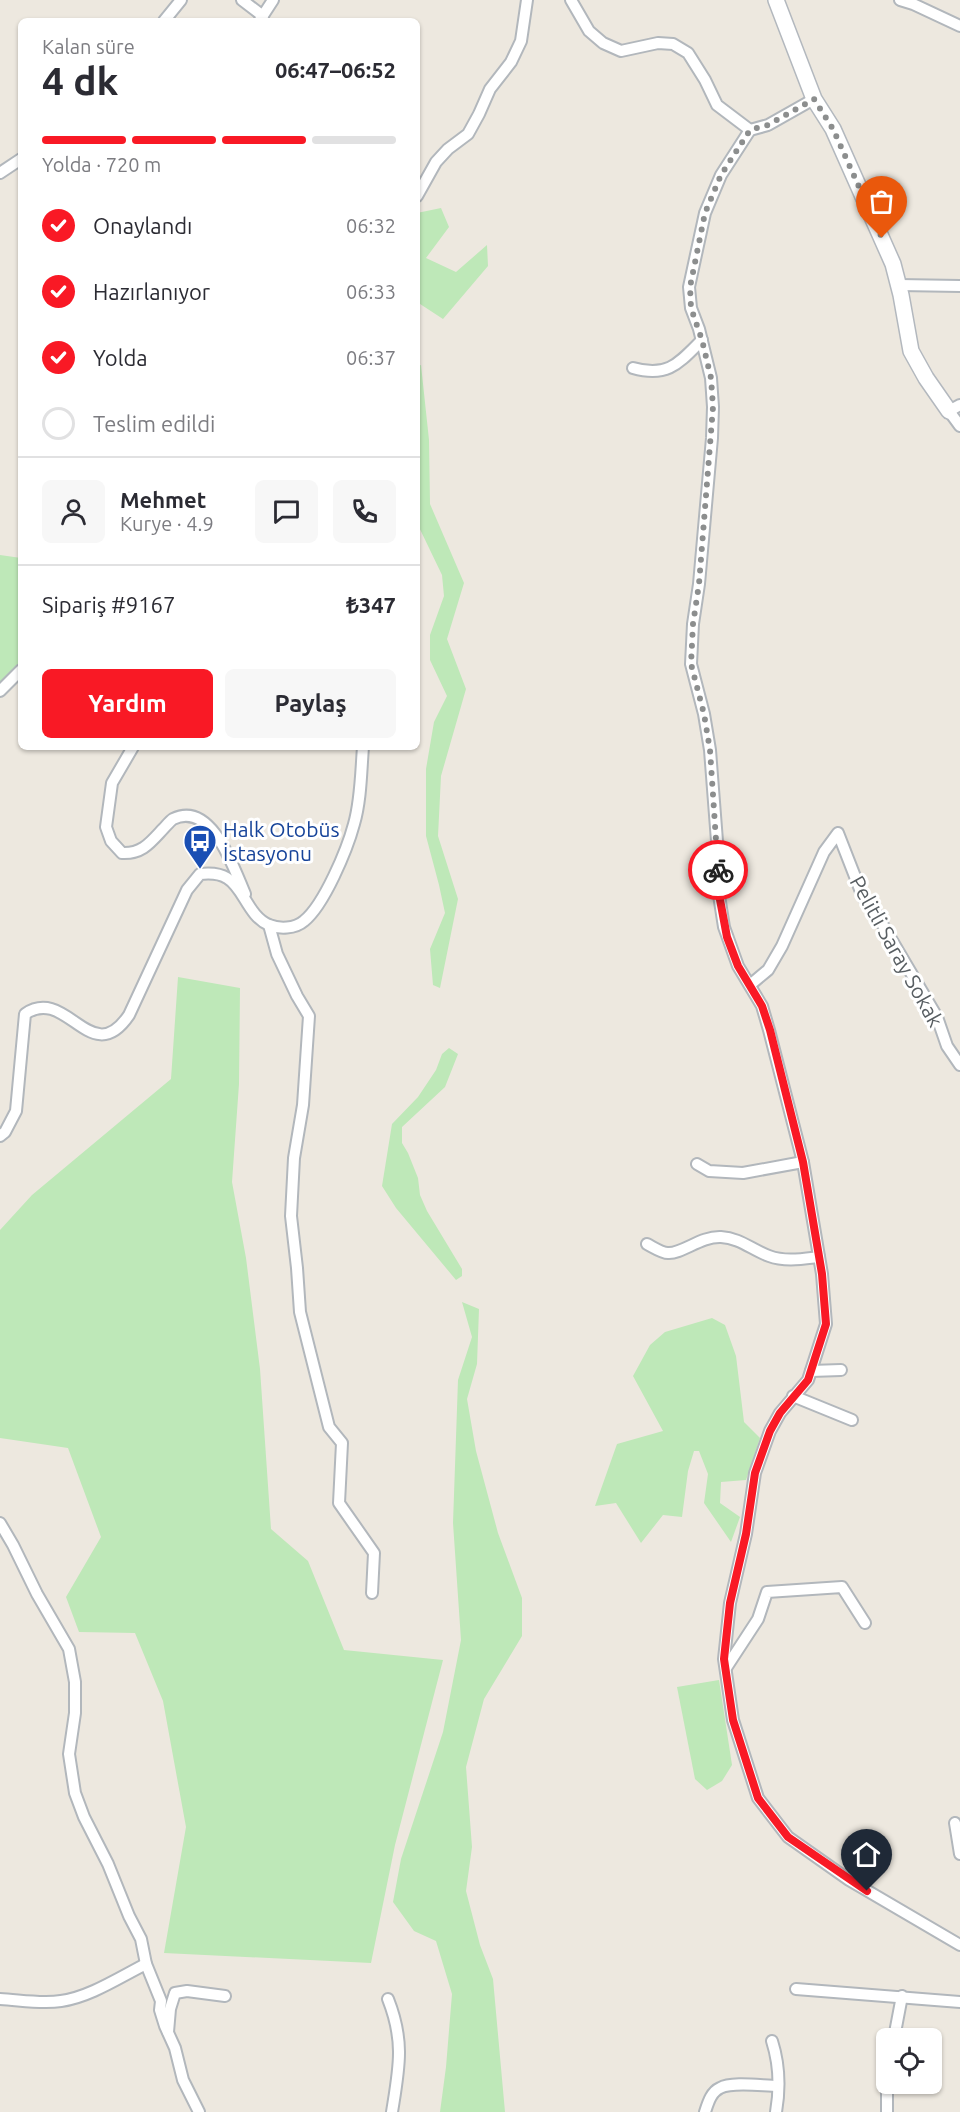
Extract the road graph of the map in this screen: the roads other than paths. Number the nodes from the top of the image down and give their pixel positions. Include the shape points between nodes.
1 (180, 0) edge
2 (242, 0) edge
3 (273, 0) edge
4 (527, 0) edge
5 (571, 0) edge
6 (776, 0) edge
7 (900, 0) edge
8 (166, 18) edge
9 (261, 18) edge
10 (960, 26) edge
11 (814, 99) junction
12 (750, 130) junction
13 (18, 161) edge
14 (0, 173) edge
15 (420, 191) edge
16 (898, 285) junction
17 (960, 286) edge
18 (702, 340) junction
19 (633, 368) dead end
20 (955, 408) edge
21 (960, 426) edge
22 (18, 673) edge
23 (0, 691) edge
24 (131, 750) edge
25 (363, 750) edge
26 (254, 913) junction
27 (269, 925) junction
28 (750, 985) junction
29 (960, 1065) edge
30 (0, 1136) edge
31 (803, 1162) junction
32 (697, 1164) dead end
33 (647, 1244) dead end
34 (819, 1257) junction
35 (841, 1370) dead end
36 (811, 1371) junction
37 (793, 1396) junction
38 (852, 1420) dead end
39 (0, 1523) edge
40 (372, 1593) dead end
41 (865, 1623) dead end
42 (726, 1668) junction
43 (955, 1823) dead end
44 (960, 1854) edge
45 (960, 1946) edge
46 (146, 1964) junction
47 (796, 1989) dead end
48 (225, 1996) dead end
49 (902, 1996) junction
50 (0, 1999) edge
51 (388, 1999) dead end
52 (960, 2002) edge
53 (896, 2028) edge
54 (168, 2032) junction
55 (772, 2041) dead end
56 (778, 2086) junction
57 (887, 2094) edge
58 (199, 2111) edge
59 (392, 2112) edge
60 (705, 2112) edge
61 (776, 2112) edge
62 (887, 2112) edge

1 - 8 street
2 - 9 street
3 - 9 street
4 - 15 street via 521,41 511,62 490,89 468,134 436,162
5 - 12 street via 589,31 603,43 621,51 673,44 688,53 717,105
6 - 11 street
7 - 10 street
11 - 12 street via 768,125
11 - 16 street via 833,129 886,247
12 - 18 street via 721,175 705,213 692,266 691,308
13 - 14 street
16 - 17 street
16 - 20 street via 911,351 926,378
18 - 19 street via 665,371 649,373
18 - 28 street via 711,378 712,428 691,664 710,750 724,927 738,966
20 - 21 street
22 - 23 street
24 - 26 street via 112,783 106,827 111,840 122,853 132,854 143,850 172,819 189,816 206,822 224,846
25 - 27 street via 355,823 332,879 303,923 285,928
26 - 27 street
26 - 30 street via 227,878 200,873 187,890 122,1025 102,1034 85,1031 66,1015 48,1007 35,1007 25,1014 16,1111
27 - 40 street via 276,954 309,1016 291,1216 300,1312 329,1427 342,1443 339,1503 374,1553
28 - 29 street, Pelitli Saray Sokak via 768,969 782,946 824,852 838,833 863,897 937,1017 947,1046
28 - 31 street via 770,1030
31 - 32 street via 743,1173 709,1172
31 - 34 street
33 - 34 street via 669,1253 700,1240 722,1237 745,1242 768,1256 792,1260
34 - 36 street via 826,1324
35 - 36 street
36 - 37 street
37 - 38 street
37 - 42 street via 770,1431 755,1473 730,1603
39 - 46 street via 69,1649 75,1682 69,1754 75,1793 141,1939
41 - 42 street via 842,1587 767,1592 758,1619
42 - 45 street via 733,1720 758,1798 788,1837 849,1880
43 - 44 street
46 - 50 street via 63,2001
46 - 54 street
47 - 49 street
48 - 54 street via 175,1993
49 - 52 street
49 - 53 street
51 - 59 street via 399,2037
54 - 58 street via 183,2080
55 - 56 street
56 - 60 street via 719,2088
56 - 61 street
57 - 62 street

